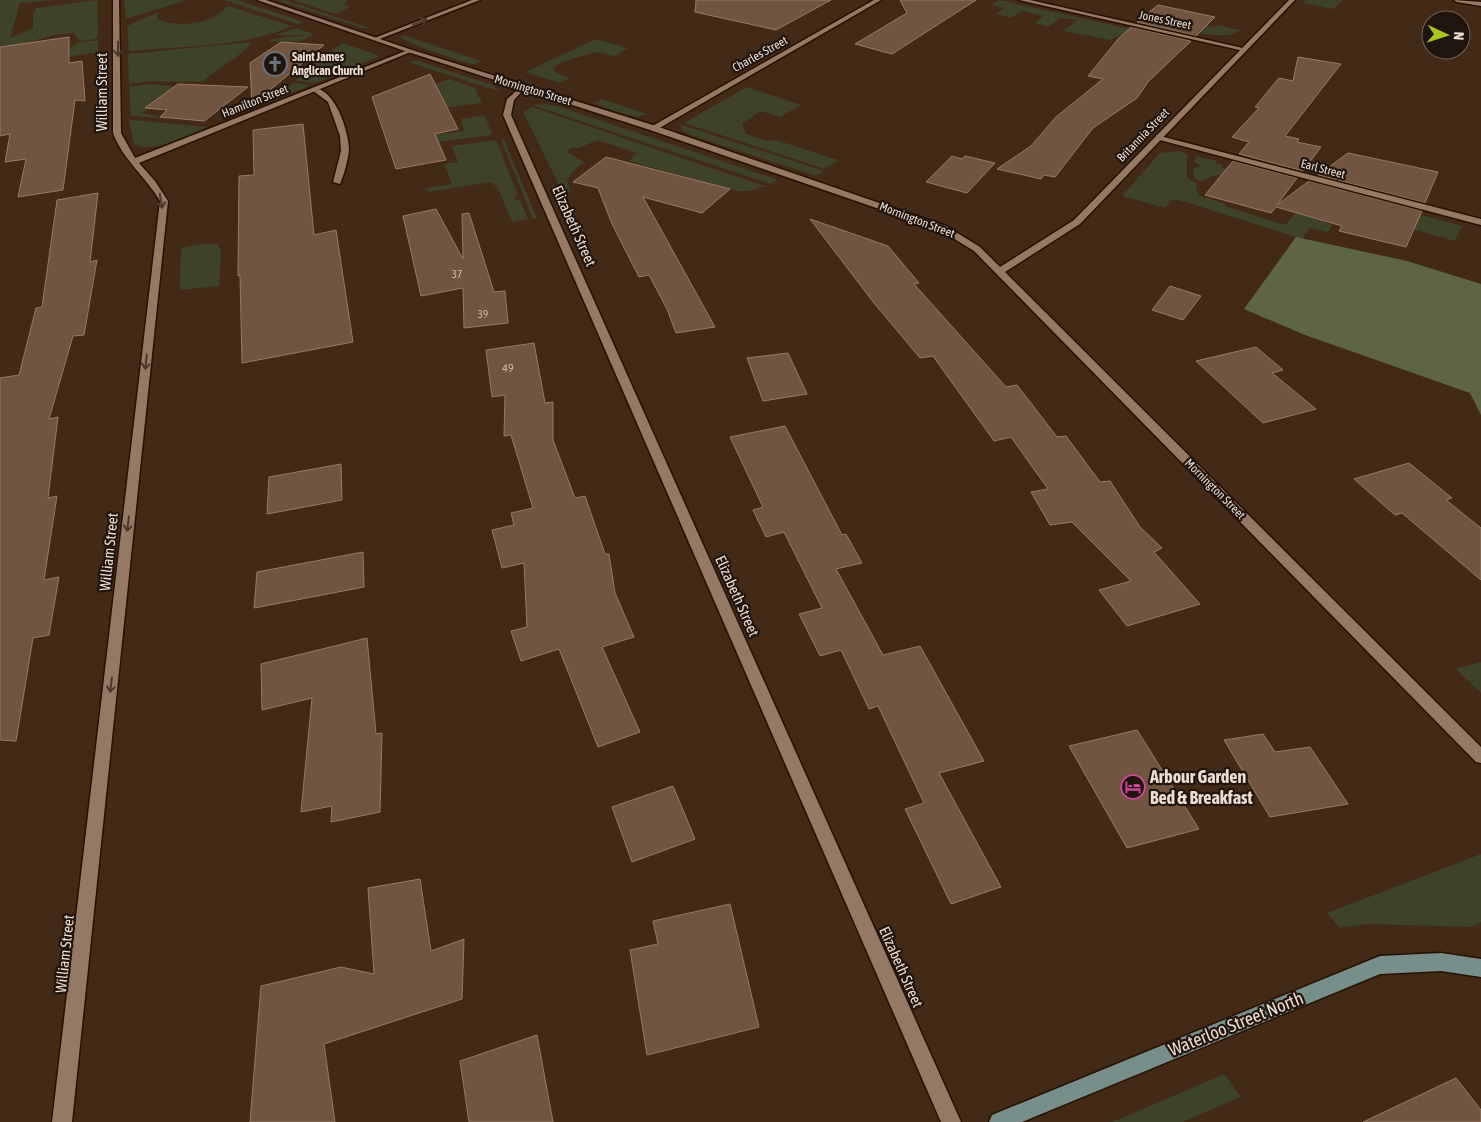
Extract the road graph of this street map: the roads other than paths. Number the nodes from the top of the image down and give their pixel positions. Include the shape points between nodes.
1 (116, 0) edge
2 (260, 0) edge
3 (477, 0) edge
4 (878, 0) edge
5 (1022, 0) edge
6 (1292, 0) edge
7 (1457, 0) edge
8 (1481, 4) edge
9 (375, 39) junction
10 (1244, 49) junction
11 (410, 51) junction
12 (523, 87) junction
13 (314, 89) junction
14 (652, 128) junction
15 (1159, 137) junction
16 (136, 161) junction
17 (337, 182) dead end
18 (1481, 222) edge
19 (999, 272) junction
20 (1481, 757) edge
21 (1481, 968) edge
22 (62, 1122) edge
23 (951, 1122) edge
24 (999, 1122) edge

1 -> 16 street, William Street via 117,133 121,147
2 - 9 street, Mornington Street
9 -> 3 street
4 - 14 street, Charles Street
5 - 10 street, Jones Street
6 - 10 street, Britannia Street
7 - 8 street
9 - 11 street, Mornington Street
10 - 15 street, Britannia Street
11 - 12 street, Mornington Street
11 - 13 street, Hamilton Street
12 - 14 street, Mornington Street
12 - 23 street, Elizabeth Street via 511,99 507,115
13 - 16 street, Hamilton Street
13 - 17 street via 331,101 344,136 345,151
14 - 19 street, Mornington Street via 943,228 976,249
15 - 18 street, Earl Street
15 - 19 street, Britannia Street via 1077,222
16 -> 22 street, William Street via 164,201
19 - 20 street, Mornington Street
21 - 24 main road, Waterloo Street North via 1442,962 1380,965

